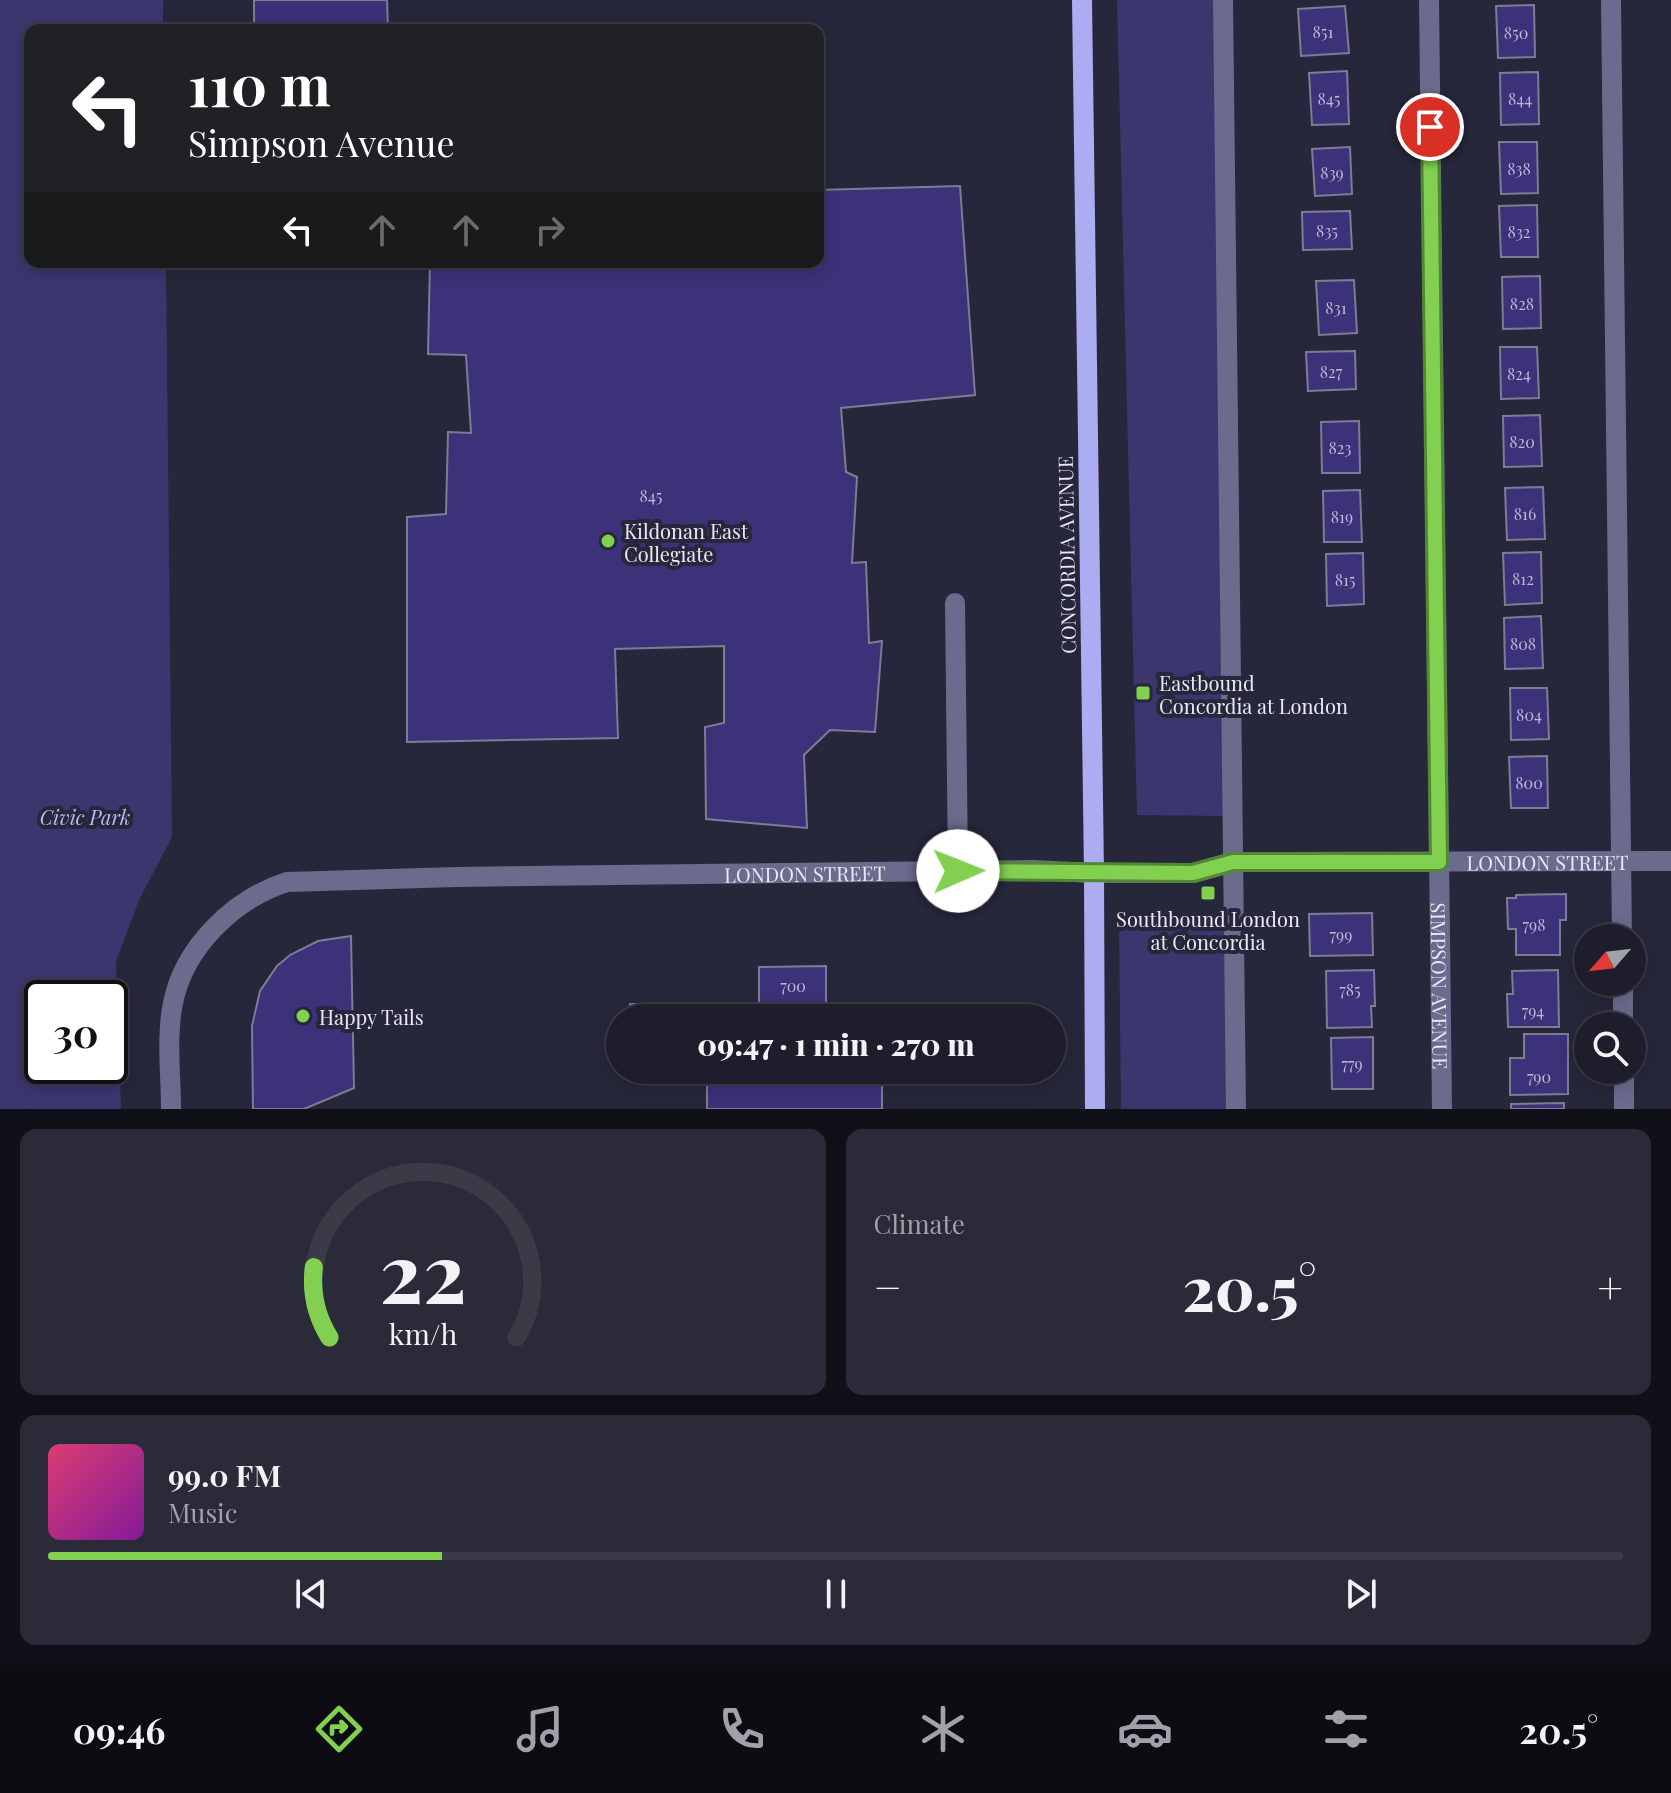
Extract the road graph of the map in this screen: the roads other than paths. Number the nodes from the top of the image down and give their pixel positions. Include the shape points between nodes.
1 (1082, 0) edge
2 (1223, 0) edge
3 (1429, 0) edge
4 (1611, 0) edge
5 (955, 603) dead end
6 (1671, 861) edge
7 (1233, 862) junction
8 (1439, 862) junction
9 (1621, 862) junction
10 (958, 871) junction
11 (1094, 873) junction
12 (1622, 924) edge
13 (1624, 1084) edge
14 (171, 1109) edge
15 (1095, 1109) edge
16 (1236, 1109) edge
17 (1442, 1109) edge
18 (1624, 1109) edge

1 - 11 main road, CONCORDIA AVENUE
2 - 7 street
3 - 8 street, SIMPSON AVENUE
4 - 9 street
5 - 10 street
6 - 9 street, LONDON STREET
7 - 8 street, LONDON STREET
7 - 11 street, LONDON STREET via 1193,873
7 - 16 street
8 - 9 street, LONDON STREET
8 - 17 street, SIMPSON AVENUE
9 - 12 street
10 - 11 street, LONDON STREET
10 - 14 street, LONDON STREET via 287,882 245,900 224,919 178,982 172,1006
11 - 15 main road, CONCORDIA AVENUE
13 - 18 street

